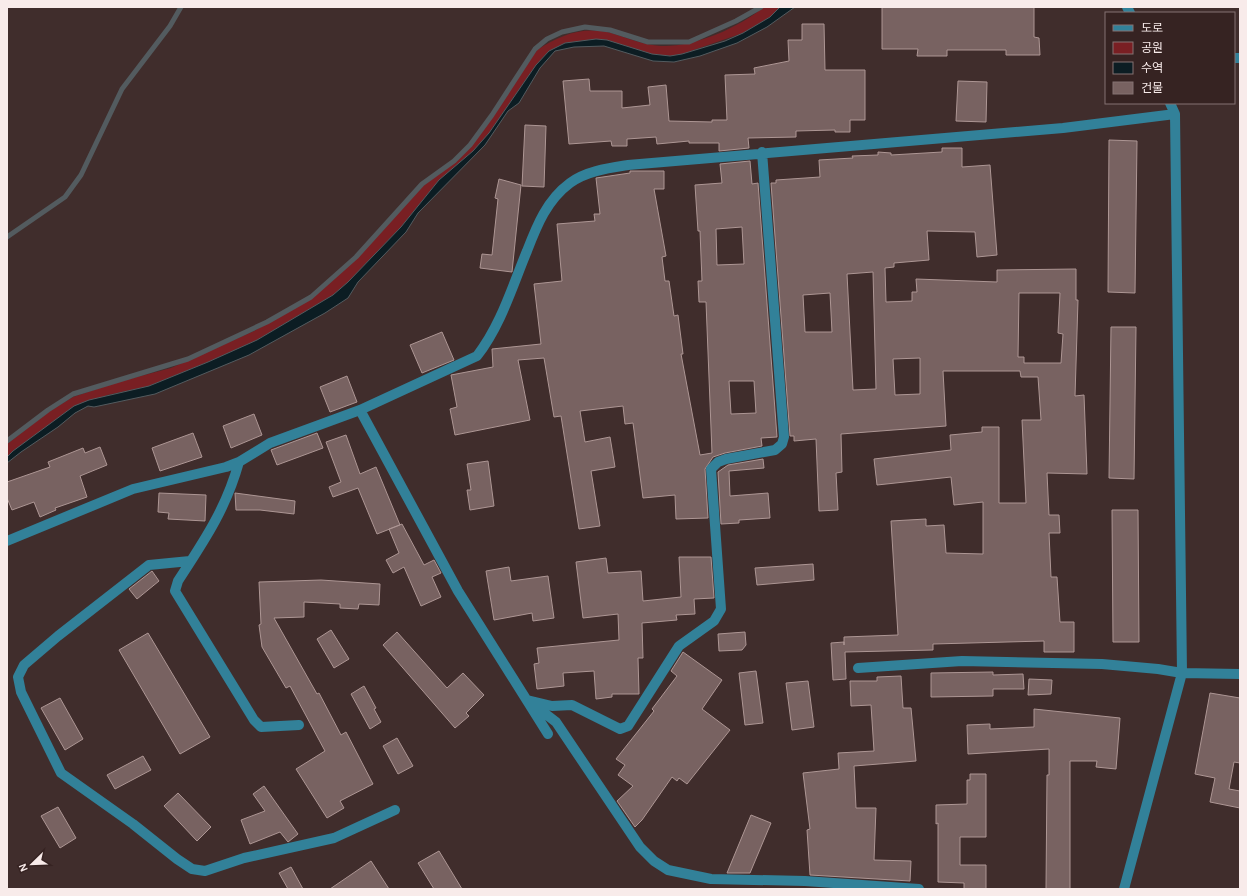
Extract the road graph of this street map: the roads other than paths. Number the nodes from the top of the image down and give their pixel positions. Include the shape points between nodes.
1 (1170, 104) edge
2 (1175, 114) junction
3 (762, 152) junction
4 (360, 410) junction
5 (239, 462) junction
6 (7, 541) edge
7 (190, 561) junction
8 (858, 668) dead end
9 (1182, 673) junction
10 (1240, 674) edge
11 (527, 700) junction
12 (299, 725) dead end
13 (548, 734) dead end
14 (395, 810) dead end
15 (920, 889) edge
16 (1124, 889) edge

1 - 2 street
2 - 3 street via 1063,128
2 - 9 street
3 - 4 street via 608,168 589,173 571,182 552,199 541,219 490,339 477,356
3 - 11 street via 784,437 782,444 775,450 726,459 711,469 721,610 714,621 679,646 628,726 620,729 572,705 552,706
4 - 5 street via 270,443
4 - 11 street via 458,591
5 - 6 street via 133,489
5 - 7 street via 217,520
7 - 12 street via 175,591 254,720 260,726
7 - 14 street via 149,565 24,665 18,677 21,692 61,773 177,859 192,869 205,871 244,858 334,838
8 - 9 street via 962,661 1102,664
9 - 10 street
9 - 16 street
11 - 13 street
11 - 15 street via 556,722 640,847 668,870 711,879 746,882 805,882

